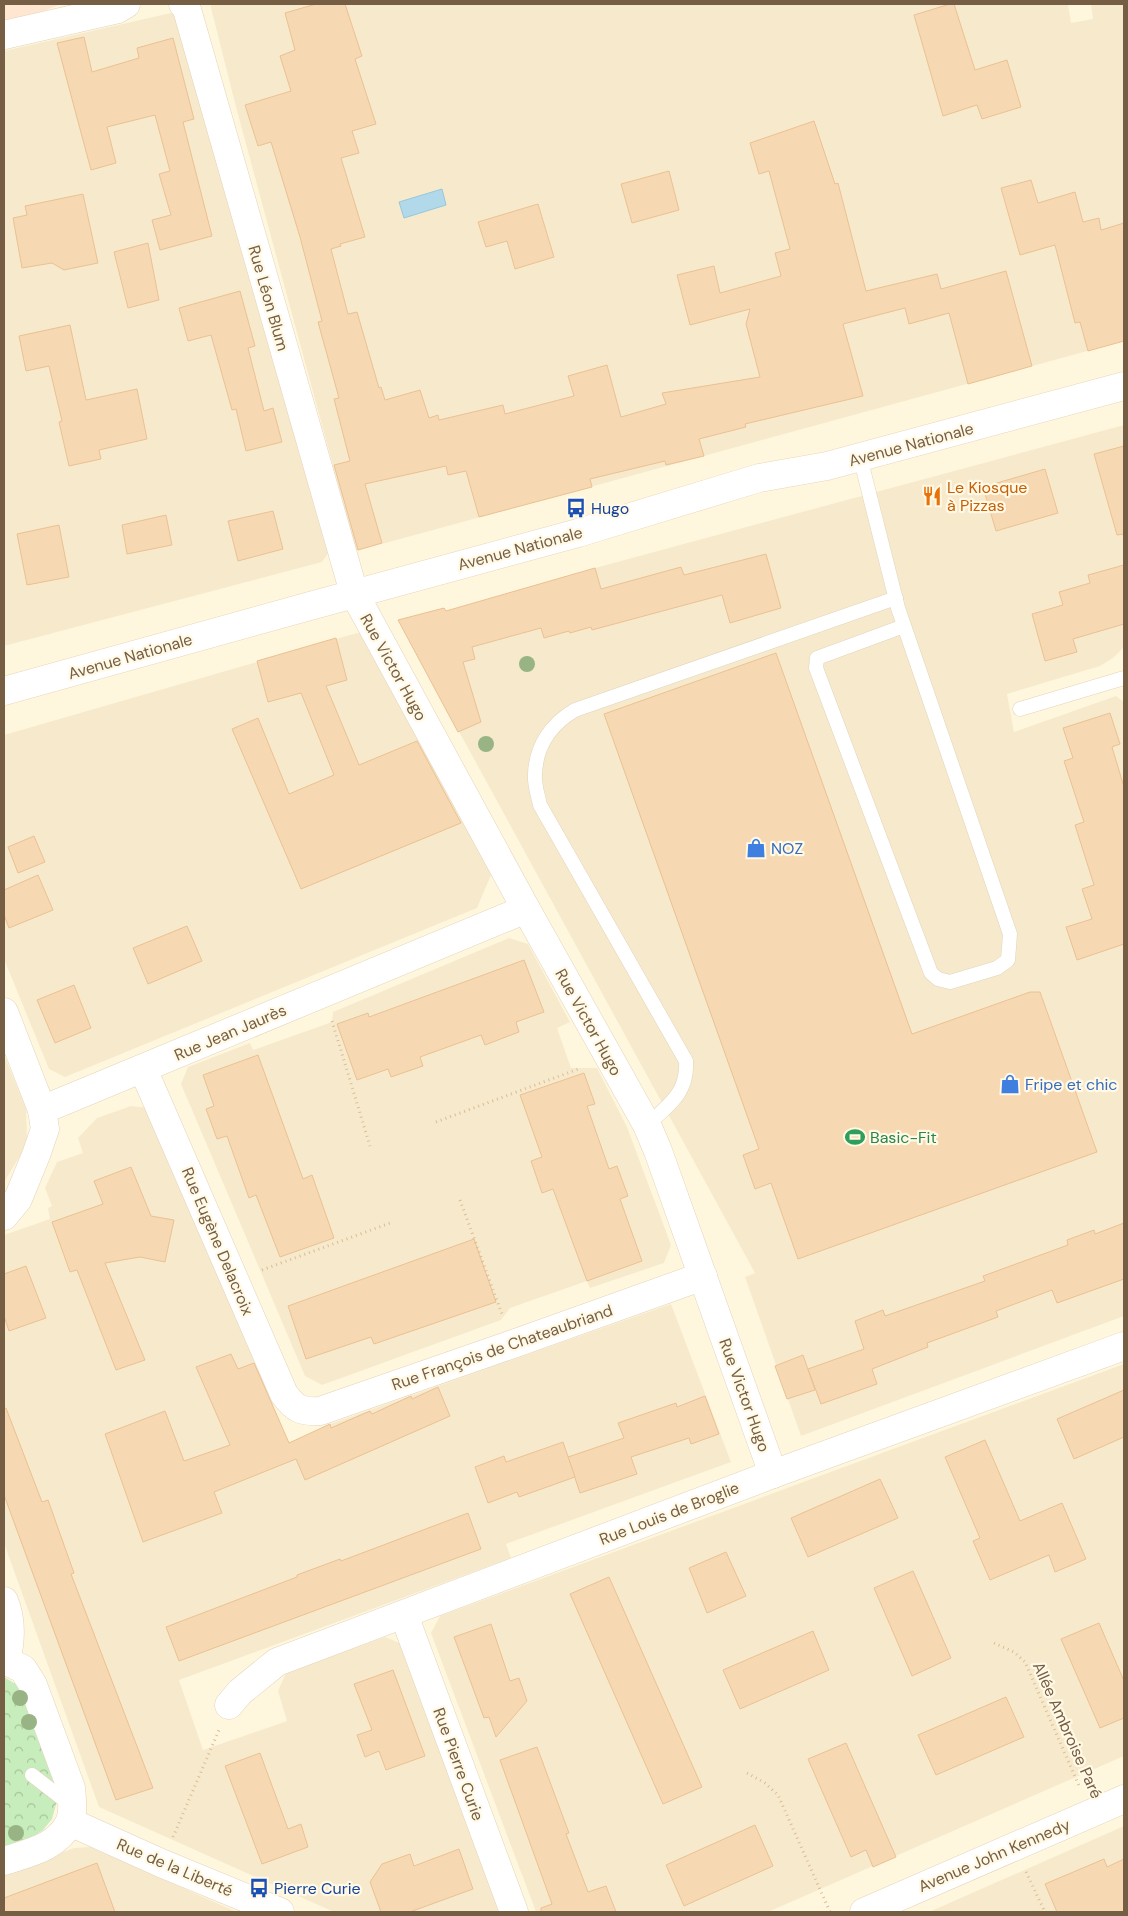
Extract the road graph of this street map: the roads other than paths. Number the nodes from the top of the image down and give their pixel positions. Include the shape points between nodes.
1 (126, 4) edge
2 (183, 4) edge
3 (4, 35) edge
4 (1124, 386) edge
5 (860, 457) junction
6 (354, 594) junction
7 (896, 598) junction
8 (904, 626) junction
9 (1124, 678) edge
10 (4, 691) edge
11 (1020, 710) dead end
12 (526, 909) junction
13 (4, 1012) edge
14 (143, 1069) junction
15 (42, 1110) junction
16 (647, 1125) junction
17 (4, 1216) edge
18 (703, 1276) junction
19 (1124, 1346) edge
20 (300, 1409) joint
21 (773, 1474) junction
22 (4, 1601) edge
23 (404, 1615) junction
24 (5, 1661) edge
25 (230, 1705) road end
26 (32, 1775) dead end
27 (1124, 1799) edge
28 (71, 1814) junction
29 (4, 1861) edge
30 (280, 1912) edge
31 (514, 1912) edge
32 (864, 1912) edge

1 - 3 street via 118,9
2 - 6 street, Rue Léon Blum
4 - 5 street, Avenue Nationale
5 - 6 street, Avenue Nationale via 759,478 578,533
5 - 7 lane
6 - 10 street, Avenue Nationale
6 - 12 street, Rue Victor Hugo
7 - 8 lane
7 - 16 lane via 575,710 562,717 540,747 535,775 540,805 686,1061 687,1074 678,1096
8 - 8 lane via 1010,934 1008,960 997,968 950,982 931,974 816,668 817,658
9 - 11 lane
12 - 14 street, Rue Jean Jaurès
12 - 16 street, Rue Victor Hugo
13 - 15 street
14 - 15 street, Rue Jean Jaurès
14 - 20 street, Rue Eugène Delacroix via 284,1394 291,1404
15 - 17 street via 45,1129 36,1155 18,1199
16 - 18 street, Rue Victor Hugo
18 - 20 street, Rue François de Chateaubriand via 320,1411
18 - 21 street, Rue Victor Hugo
19 - 21 street, Rue Louis de Broglie
21 - 23 street, Rue Louis de Broglie
22 - 24 street via 11,1644
23 - 25 street, Rue Louis de Broglie via 276,1662 240,1692
23 - 31 street, Rue Pierre Curie
24 - 28 street via 23,1670 33,1685 71,1788
26 - 28 lane
27 - 32 street, Avenue John Kennedy
28 - 29 street via 58,1839
28 - 30 street, Rue de la Liberté via 162,1863

